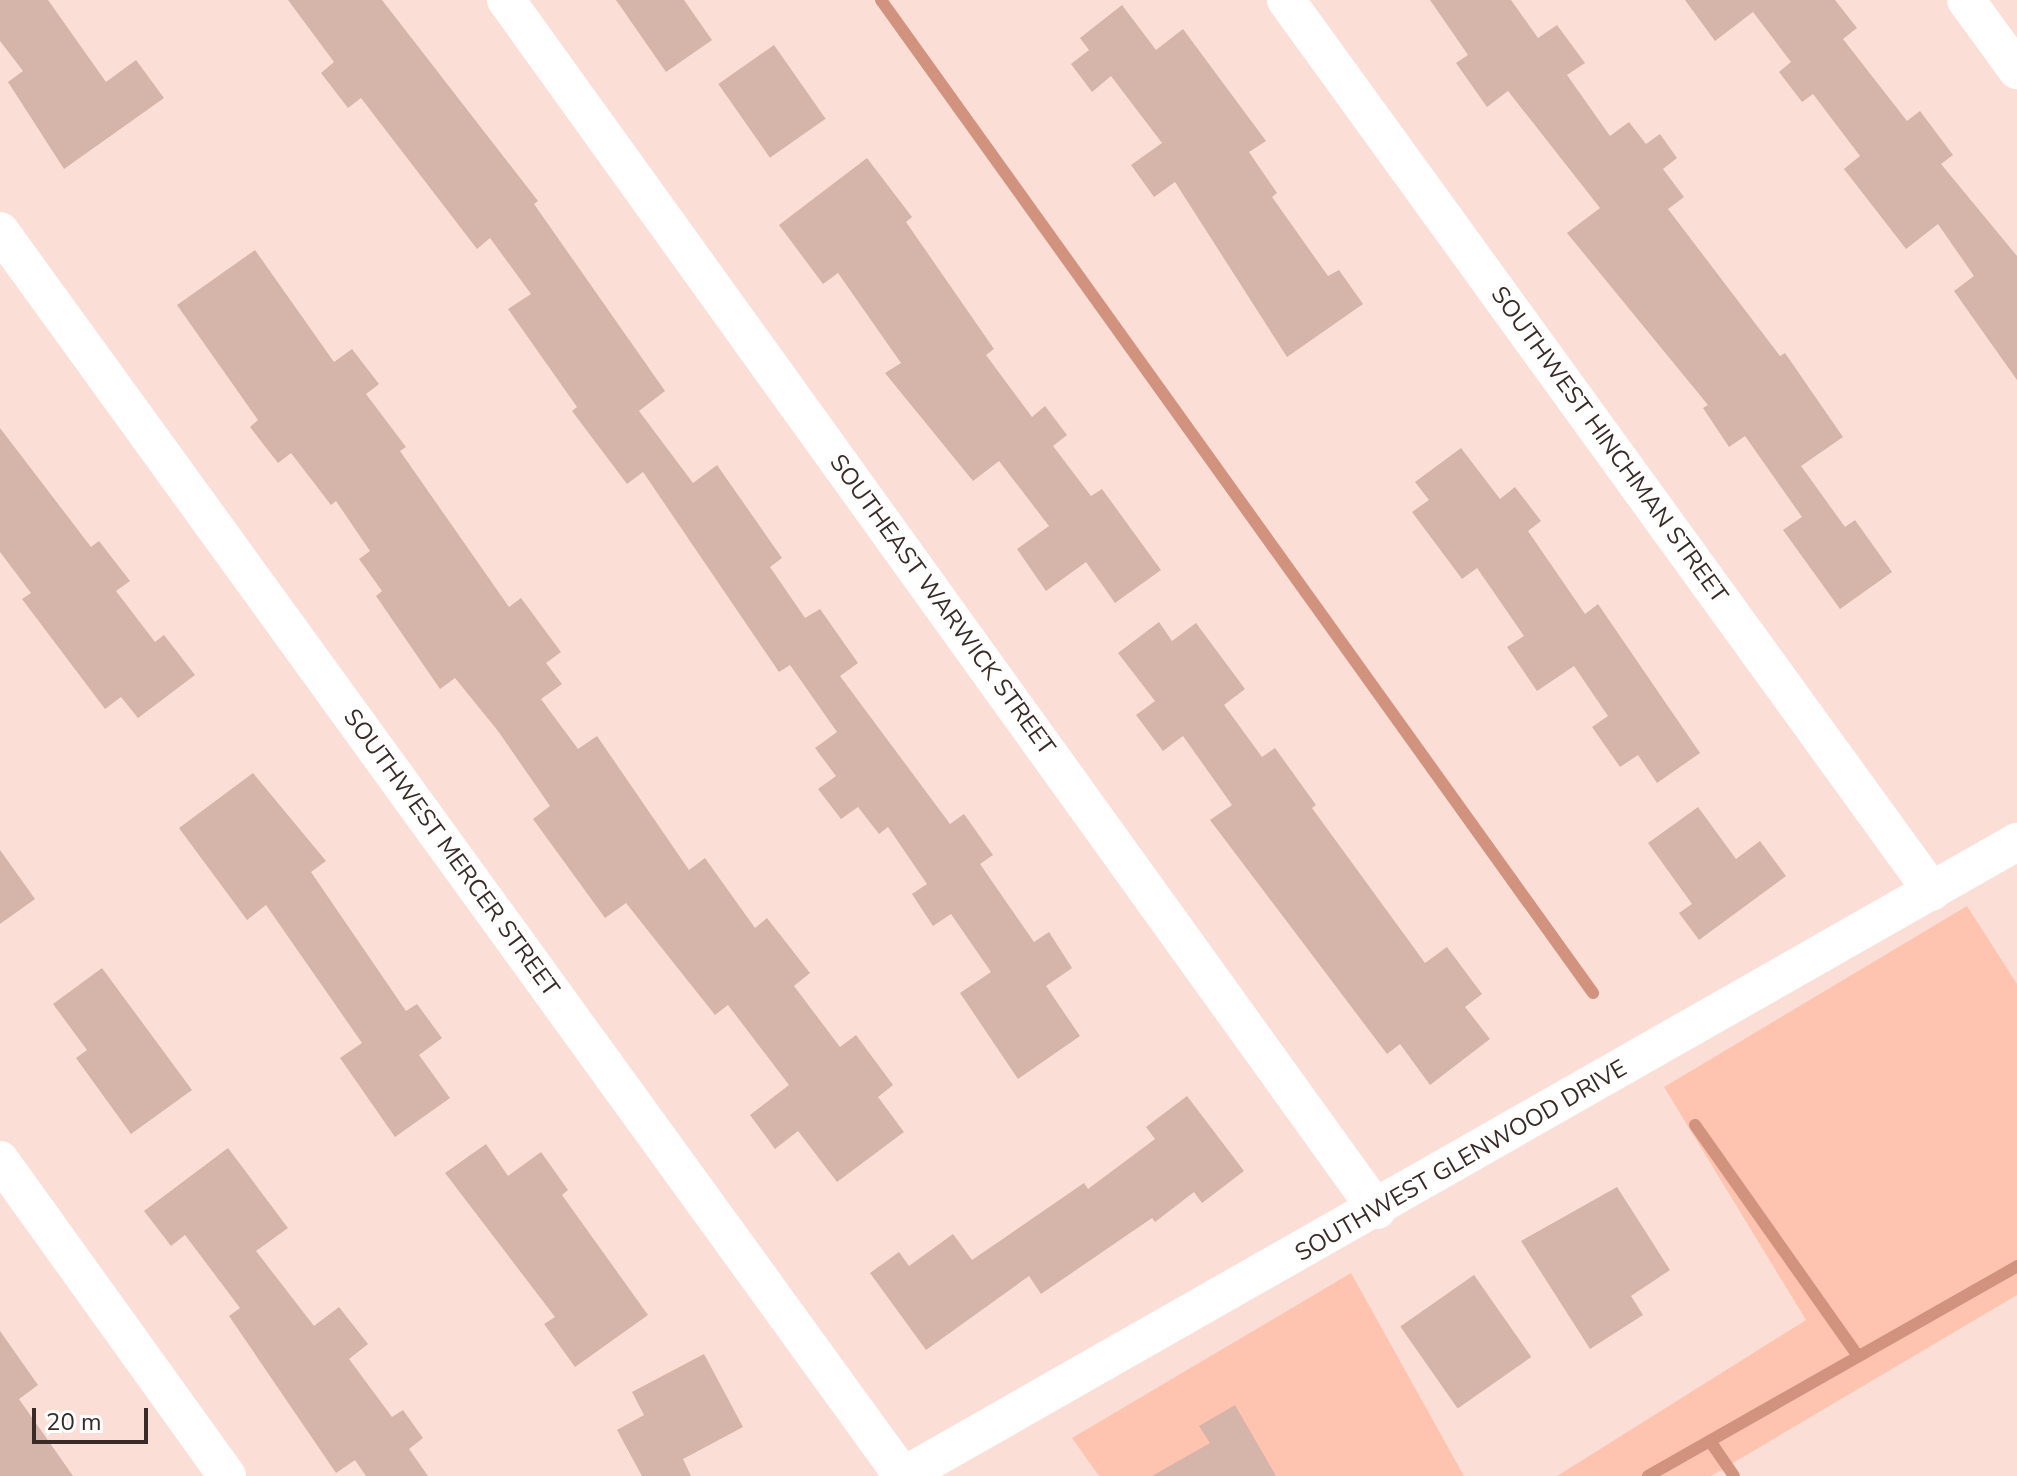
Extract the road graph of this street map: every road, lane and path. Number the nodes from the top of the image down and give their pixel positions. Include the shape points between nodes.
1 (506, 0) edge
2 (1286, 0) edge
3 (1966, 0) edge
4 (2017, 70) edge
5 (0, 231) edge
6 (2017, 842) edge
7 (1932, 891) junction
8 (0, 1160) edge
9 (1377, 1210) junction
10 (227, 1476) edge
11 (903, 1476) edge

1 - 9 street, SOUTHEAST WARWICK STREET
2 - 7 street, SOUTHWEST HINCHMAN STREET
3 - 4 street
5 - 11 street, SOUTHWEST MERCER STREET
6 - 7 street, SOUTHWEST GLENWOOD DRIVE
7 - 9 street, SOUTHWEST GLENWOOD DRIVE
8 - 10 street
9 - 11 street, SOUTHWEST GLENWOOD DRIVE

